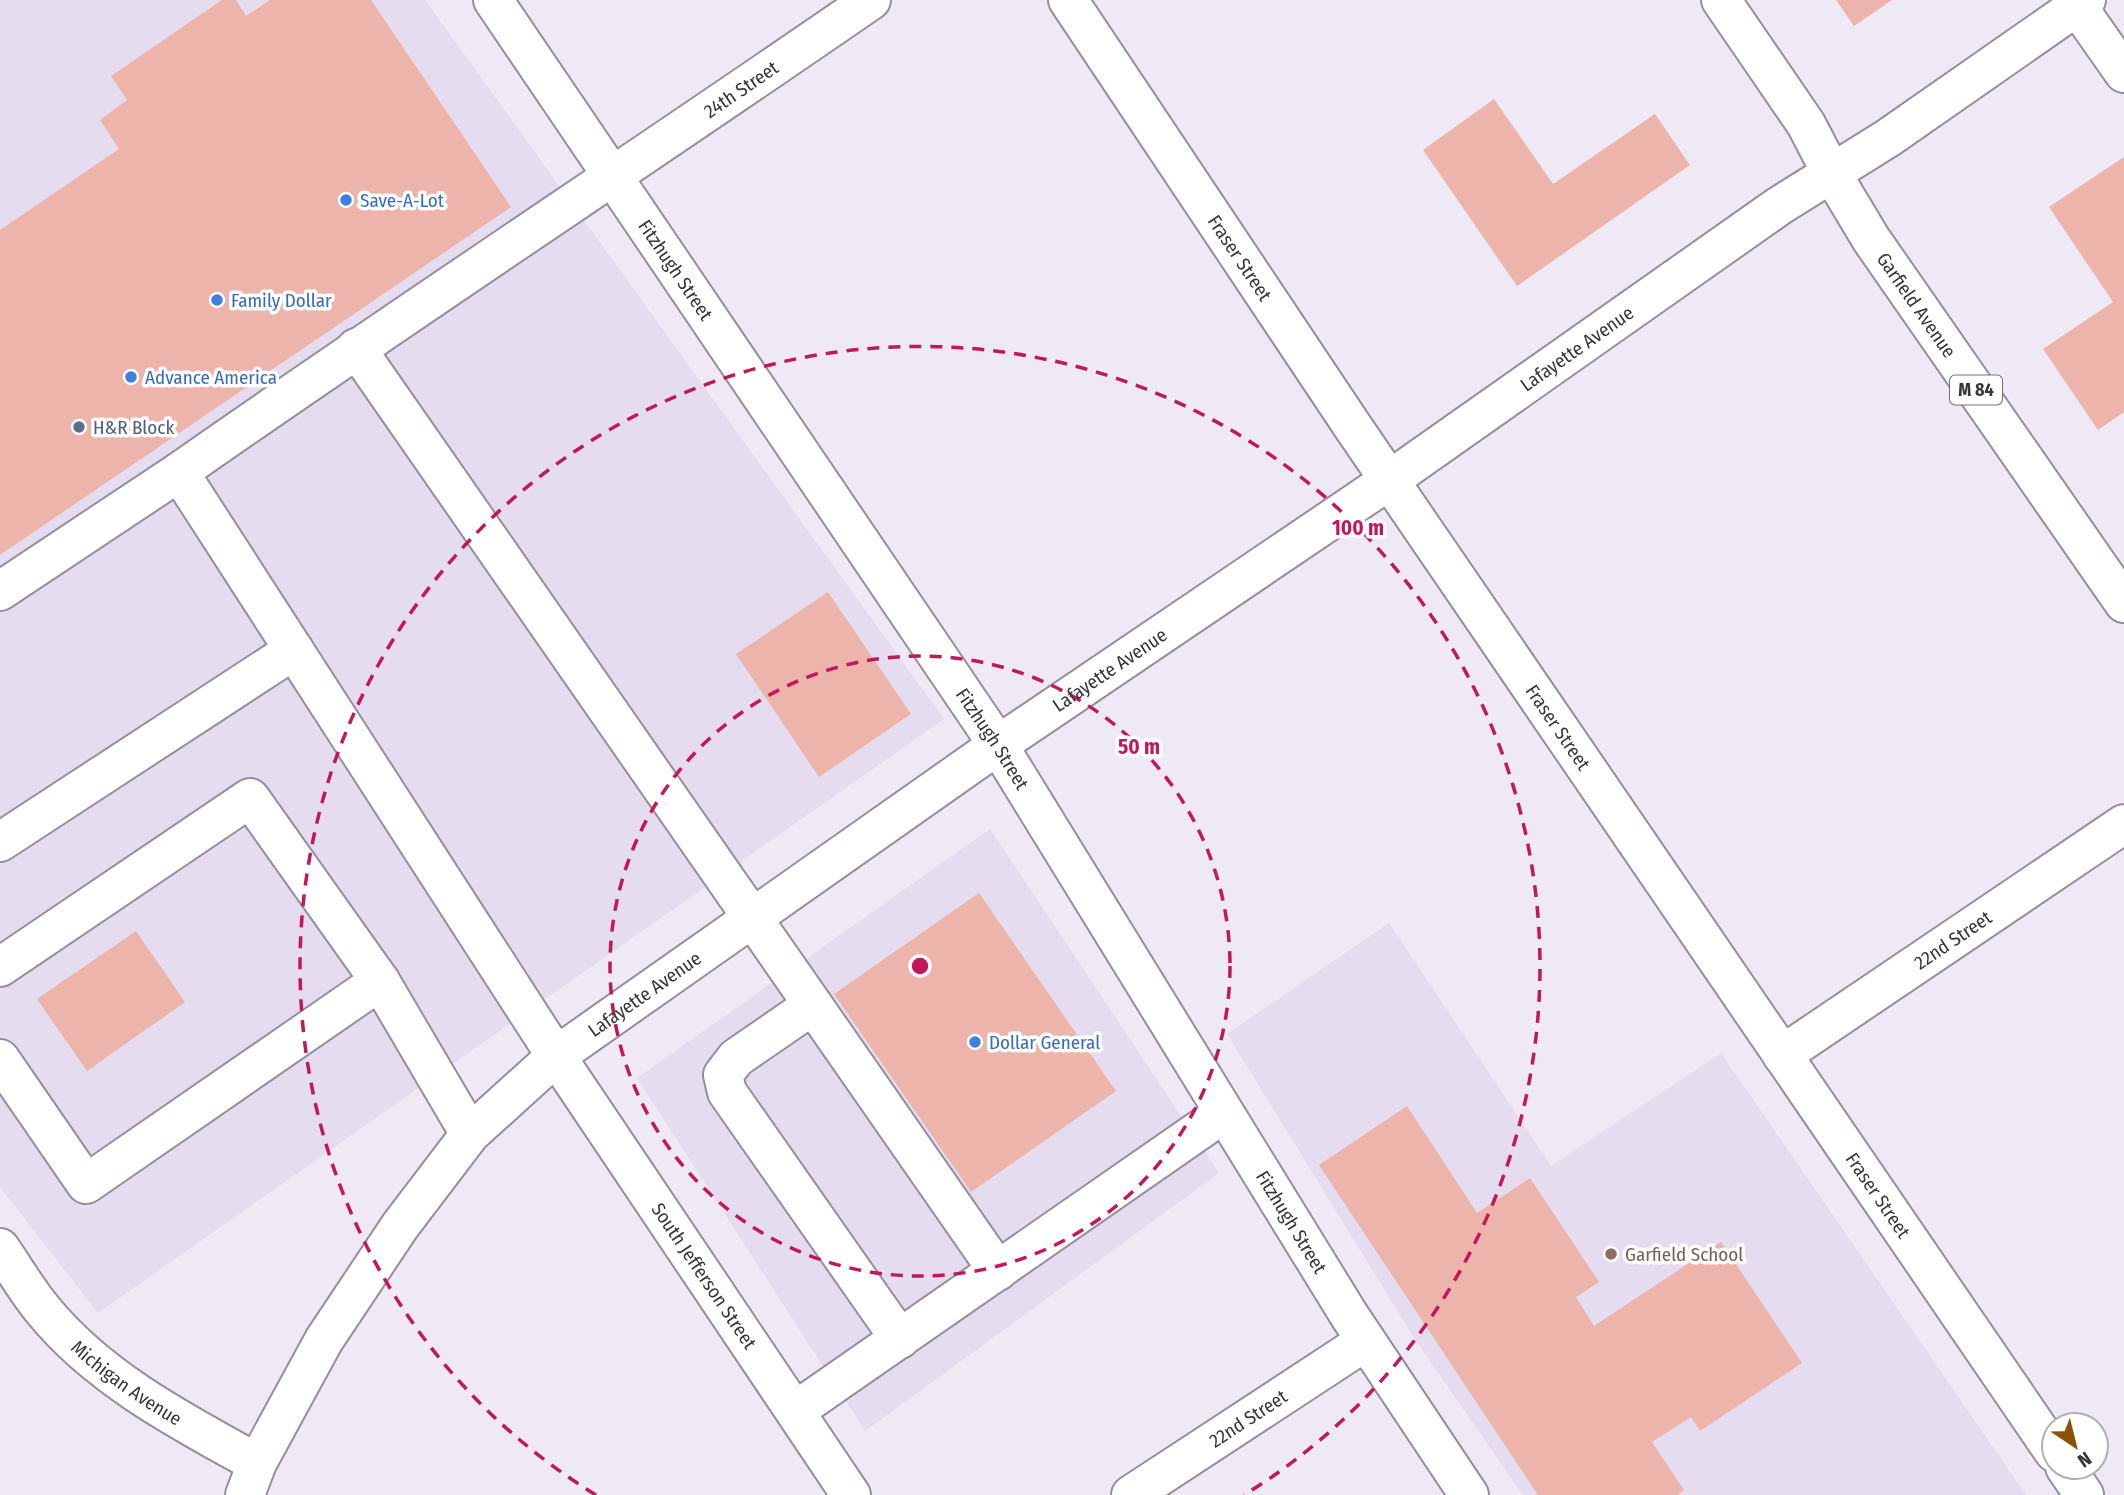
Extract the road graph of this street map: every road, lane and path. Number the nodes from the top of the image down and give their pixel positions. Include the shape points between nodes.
1 (493, 0) edge
2 (871, 0) edge
3 (1068, 0) edge
4 (1721, 0) edge
5 (2081, 3) edge
6 (2124, 73) edge
7 (1832, 174) junction
8 (613, 178) junction
9 (356, 348) junction
10 (179, 472) junction
11 (1391, 479) junction
12 (0, 592) edge
13 (2124, 604) edge
14 (294, 650) junction
15 (998, 745) junction
16 (2124, 824) edge
17 (0, 842) edge
18 (752, 917) junction
19 (0, 967) edge
20 (380, 981) junction
21 (813, 1005) junction
22 (1782, 1055) junction
23 (556, 1056) junction
24 (0, 1059) edge
25 (1224, 1113) junction
26 (470, 1134) junction
27 (0, 1248) edge
28 (998, 1271) junction
29 (900, 1339) junction
30 (1366, 1341) junction
31 (795, 1411) junction
32 (2040, 1431) edge
33 (251, 1479) edge
34 (1147, 1491) edge
35 (851, 1495) edge
36 (1469, 1495) edge

1 - 8 street, Fitzhugh Street
2 - 8 street, 24th Street
3 - 11 street, Fraser Street
4 - 7 street, Garfield Avenue via 1806,124
5 - 6 street
5 - 7 street, Lafayette Avenue
7 - 11 street, Lafayette Avenue via 1779,206
7 - 13 street, Garfield Avenue / M 84 via 1871,239
8 - 9 street, 24th Street
8 - 15 street, Fitzhugh Street
9 - 10 street, 24th Street
9 - 18 street
10 - 12 street, 24th Street
10 - 14 street, South Jefferson Street
11 - 15 street, Lafayette Avenue
11 - 22 street, Fraser Street
14 - 17 street
14 - 23 street, South Jefferson Street
15 - 18 street, Lafayette Avenue
15 - 25 street, Fitzhugh Street
16 - 22 street, 22nd Street
18 - 21 street
18 - 23 street, Lafayette Avenue
19 - 20 street via 250,798
20 - 24 street via 86,1184
20 - 26 street
21 - 28 street
21 - 29 street via 736,1058 723,1075 727,1092
22 - 32 street, Fraser Street
23 - 26 street, Lafayette Avenue
23 - 31 street, South Jefferson Street
25 - 28 street
25 - 30 street, Fitzhugh Street
26 - 33 street, Lafayette Avenue via 400,1226 324,1340
27 - 33 street, Michigan Avenue via 44,1311 101,1367 189,1426
28 - 29 street
29 - 31 street
30 - 34 street, 22nd Street
30 - 36 street, Fitzhugh Street
31 - 35 street, South Jefferson Street

